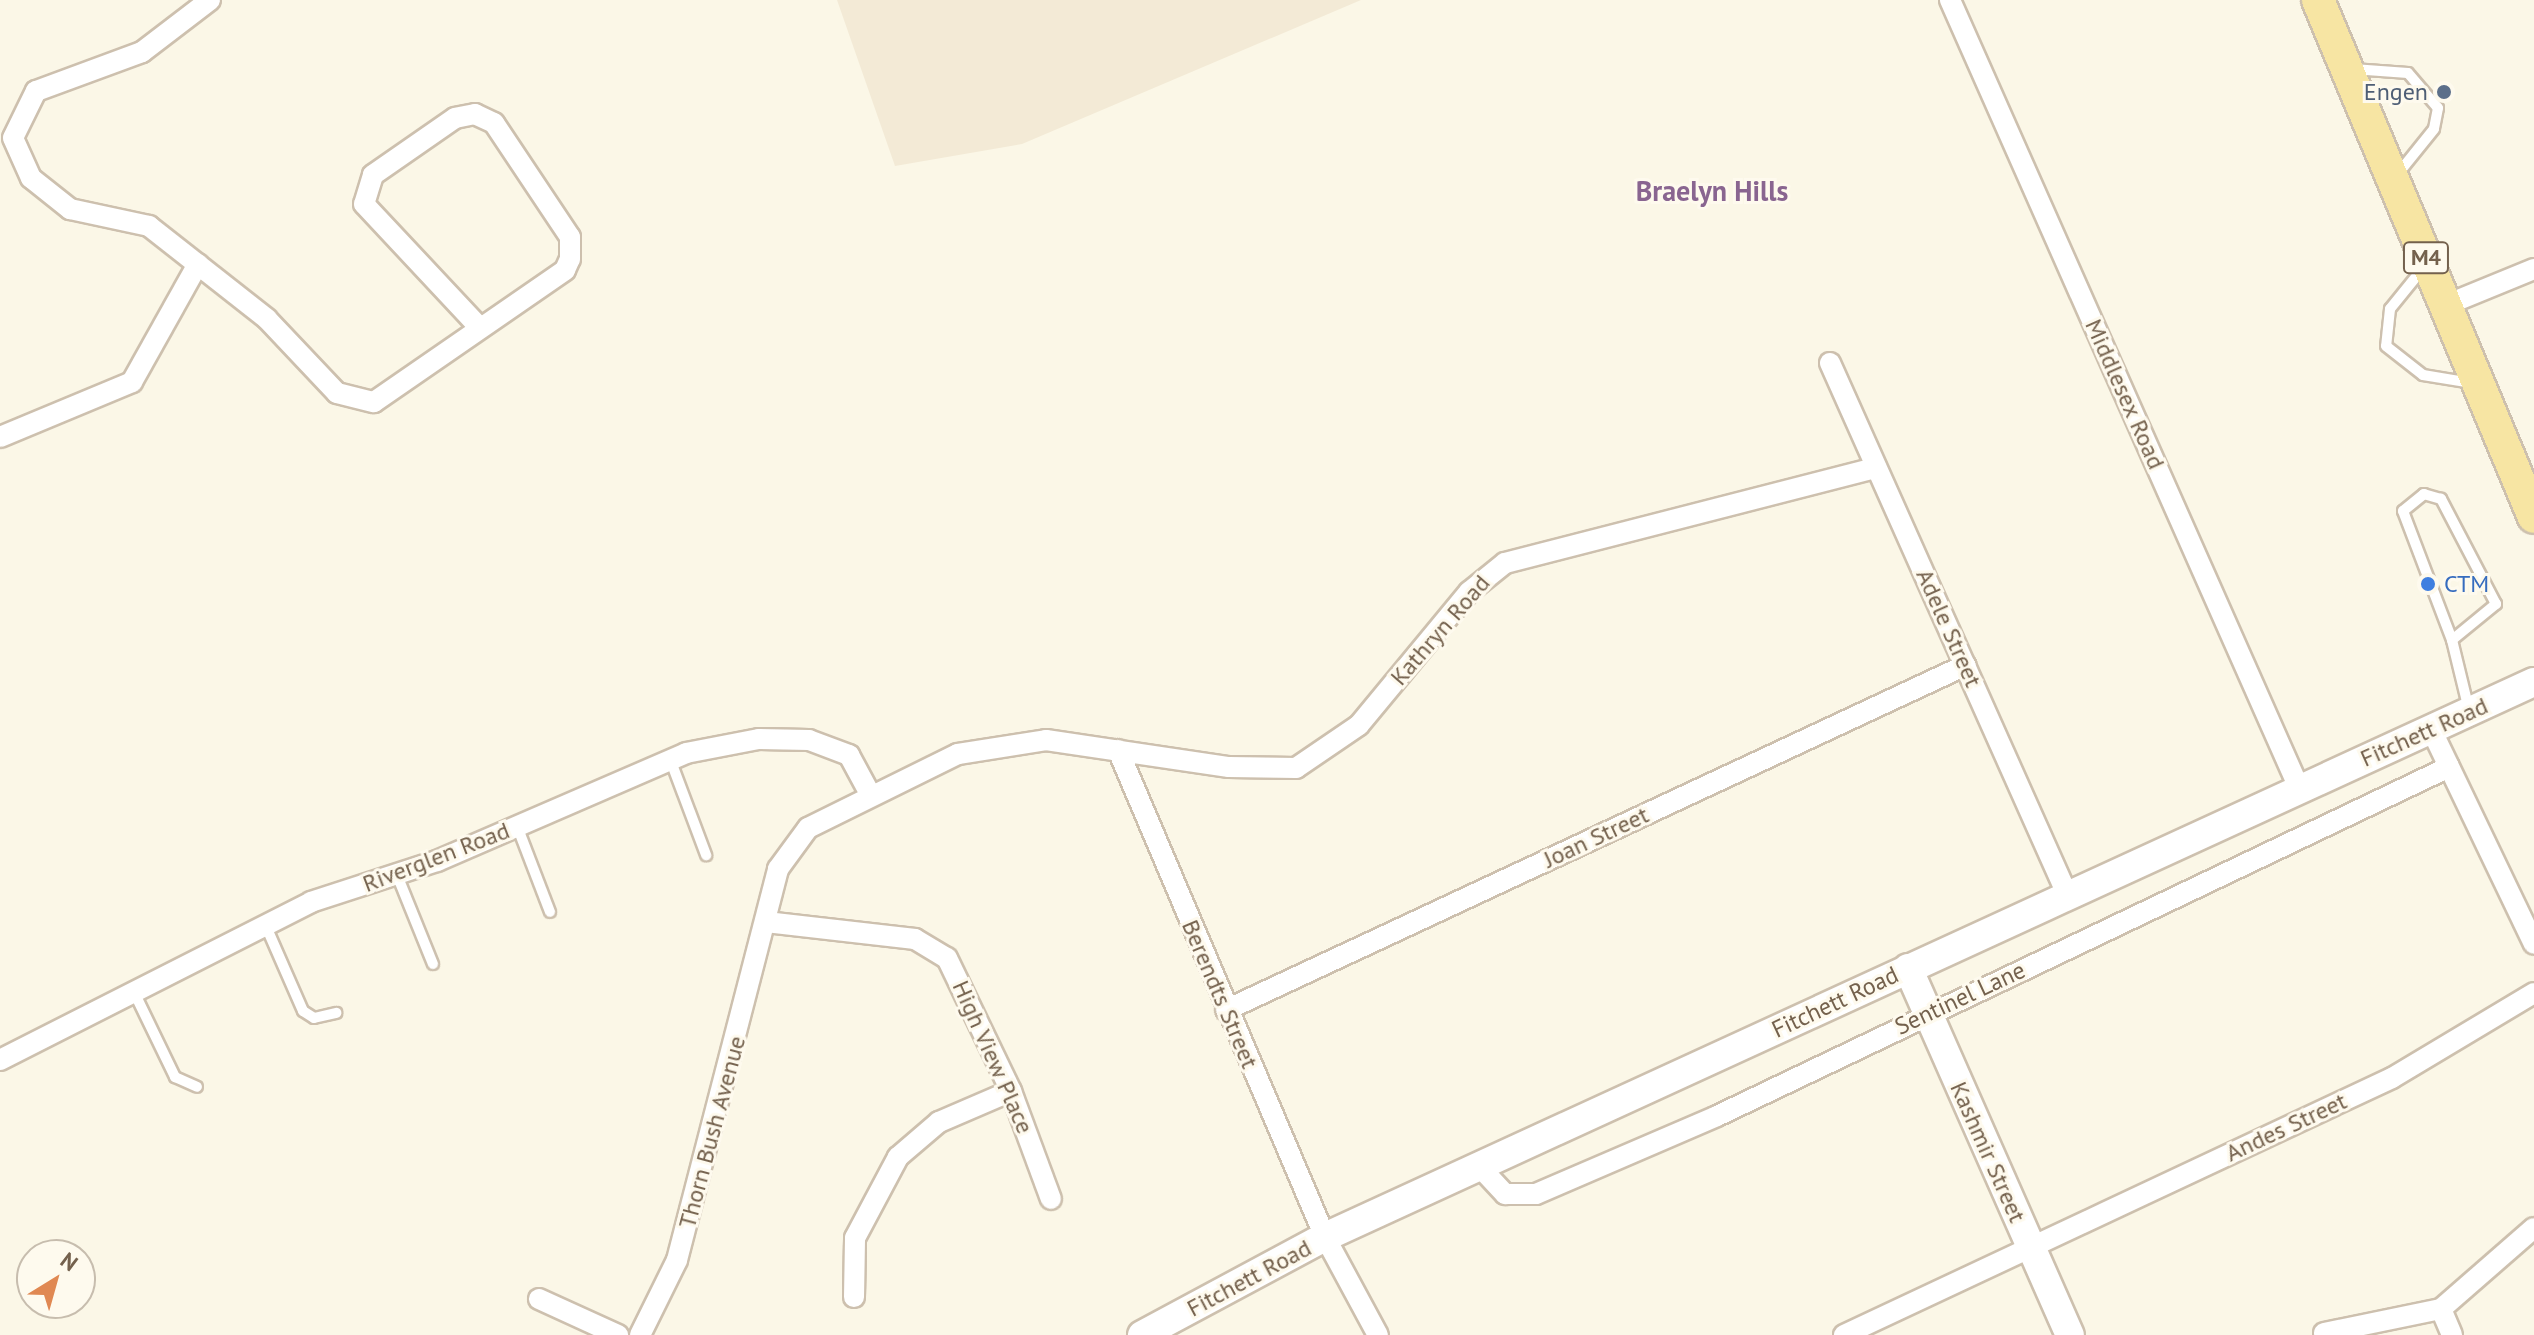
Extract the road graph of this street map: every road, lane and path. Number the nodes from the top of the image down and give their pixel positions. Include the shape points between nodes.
1 (210, 0) edge
2 (1950, 0) edge
3 (2318, 0) edge
4 (2347, 69) junction
5 (2393, 179) junction
6 (2428, 263) junction
7 (198, 264) junction
8 (2534, 269) edge
9 (2446, 305) junction
10 (479, 327) junction
11 (1830, 363) dead end
12 (2478, 383) junction
13 (0, 437) edge
14 (1876, 468) junction
15 (2534, 517) edge
16 (2452, 640) junction
17 (1966, 665) junction
18 (2534, 682) edge
19 (2470, 711) junction
20 (2431, 729) junction
21 (1118, 750) junction
22 (670, 759) junction
23 (2449, 767) junction
24 (2299, 788) junction
25 (869, 792) junction
26 (517, 826) junction
27 (706, 855) dead end
28 (397, 875) junction
29 (2067, 894) junction
30 (550, 912) dead end
31 (766, 922) junction
32 (265, 924) junction
33 (2534, 944) edge
34 (433, 964) dead end
35 (1908, 968) junction
36 (133, 990) junction
37 (2534, 993) edge
38 (1226, 1010) junction
39 (1927, 1012) junction
40 (336, 1013) dead end
41 (0, 1060) edge
42 (197, 1087) dead end
43 (1011, 1091) junction
44 (1478, 1165) junction
45 (1051, 1199) dead end
46 (2534, 1228) edge
47 (1325, 1237) junction
48 (2029, 1245) junction
49 (854, 1297) dead end
50 (539, 1299) dead end
51 (2441, 1309) junction
52 (2324, 1333) dead end
53 (618, 1335) edge
54 (640, 1335) edge
55 (1142, 1335) edge
56 (1378, 1335) edge
57 (1844, 1335) edge
58 (2070, 1335) edge
59 (2452, 1335) edge

1 - 7 street via 142,52 36,91 13,138 31,178 60,203 135,219
2 - 24 street, Middlesex Road
3 - 4 main road, M4
4 - 5 main road, M4
4 - 5 lane via 2408,73 2438,108 2434,129
5 - 6 main road, M4
6 - 9 main road, M4
6 - 12 lane via 2390,309 2386,346 2423,375
7 - 10 street via 267,319 337,393 361,403 389,397
7 - 13 street via 132,382
8 - 9 street
9 - 12 main road, M4
10 - 10 street via 364,204 373,175 455,118 475,114 494,123 572,247 565,270
11 - 14 street, Adele Street
12 - 15 main road, M4
14 - 17 street, Adele Street
14 - 21 street, Kathryn Road via 1505,563 1469,592 1359,725 1296,768 1229,767
16 - 16 lane via 2403,511 2424,494 2441,499 2496,604
16 - 19 lane
17 - 29 street, Adele Street
17 - 38 street, Joan Street
18 - 19 street, Fitchett Road
19 - 20 street, Fitchett Road
20 - 23 street
20 - 24 street, Fitchett Road
21 - 25 street, Kathryn Road via 1046,740 991,747
21 - 38 street, Berendts Street
22 - 25 street, Riverglen Road via 722,743 809,740 849,755
22 - 26 street, Riverglen Road
22 - 27 lane
23 - 33 street
23 - 39 street, Sentinel Lane
24 - 29 street, Fitchett Road
25 - 31 street, Thorn Bush Avenue via 793,842
26 - 28 street, Riverglen Road
26 - 30 lane
28 - 32 street, Riverglen Road
28 - 34 lane
29 - 35 street, Fitchett Road
31 - 43 street, High View Place via 931,945 960,980
31 - 54 street, Thorn Bush Avenue via 682,1245
32 - 36 street, Riverglen Road
32 - 40 lane via 303,1011 314,1018
35 - 39 street, Kashmir Street
35 - 44 street, Fitchett Road
36 - 41 street, Riverglen Road
36 - 42 lane via 175,1077
37 - 48 street, Andes Street via 2392,1078
38 - 47 street, Berendts Street
39 - 44 street, Sentinel Lane via 1536,1194 1505,1194
39 - 48 street, Kashmir Street
43 - 45 street, High View Place
43 - 49 street via 939,1122 898,1157 855,1238
44 - 47 street, Fitchett Road
46 - 51 street
47 - 55 street, Fitchett Road
47 - 56 street, Berendts Street
48 - 57 street, Andes Street
48 - 58 street, Kashmir Street
50 - 53 street
51 - 52 street
51 - 59 street

